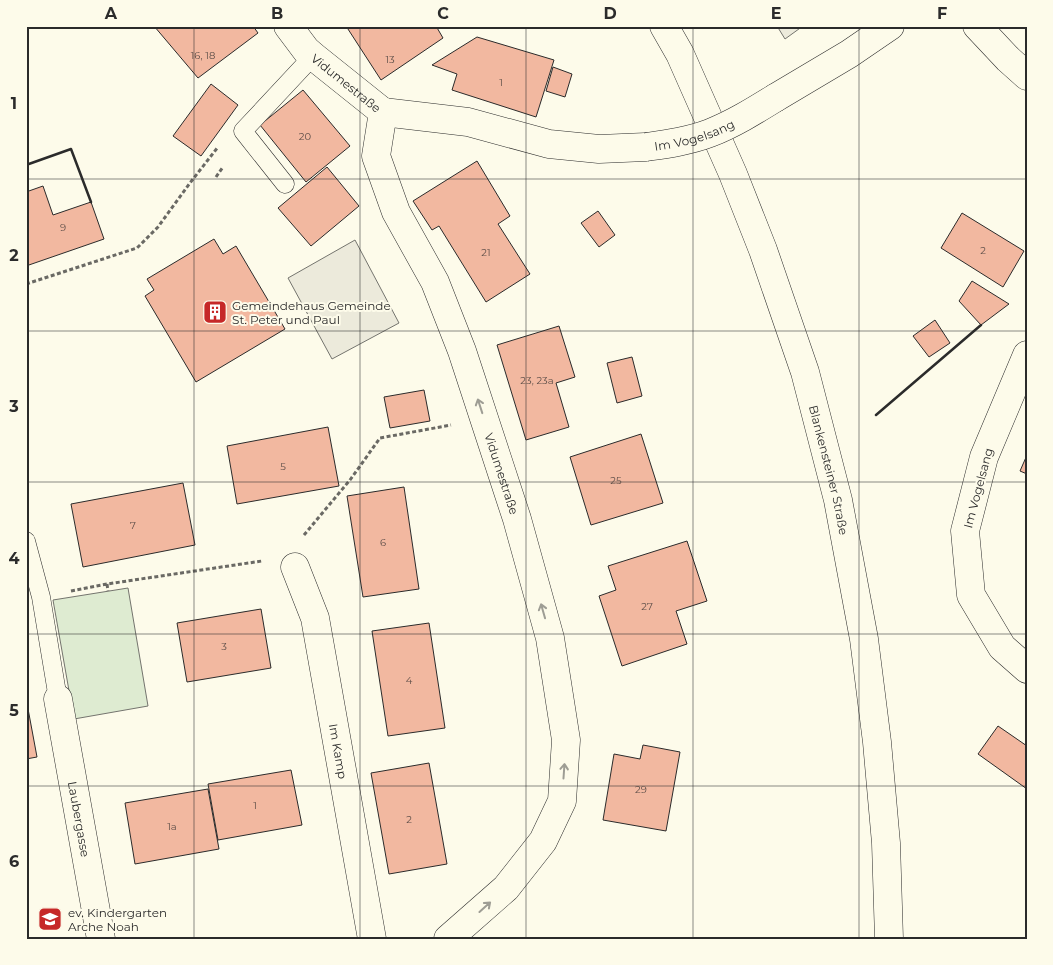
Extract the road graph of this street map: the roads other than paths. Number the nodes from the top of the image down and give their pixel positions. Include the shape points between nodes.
1 (288, 26) edge
2 (664, 26) edge
3 (890, 26) edge
4 (977, 26) edge
5 (312, 56) junction
6 (1027, 76) edge
7 (384, 112) junction
8 (285, 184) dead end
9 (1027, 355) edge
10 (26, 542) edge
11 (295, 566) road end
12 (1027, 669) edge
13 (58, 700) joint
14 (101, 939) edge
15 (372, 939) edge
16 (448, 939) edge
17 (888, 939) edge

1 - 5 street, Vidumestraße
2 - 17 street, Blankensteiner Straße via 684,62 763,250 804,372 838,500 864,638 877,742 886,843
3 - 7 street, Im Vogelsang, bridge via 741,118 710,133 679,142 599,149 549,144 468,122
4 - 6 street
5 - 7 street, Vidumestraße
5 - 8 lane via 243,131
16 -> 7 street, Vidumestraße via 506,888 543,841 562,801 566,740 550,638 517,520 462,351 435,282 396,212 376,156
9 - 12 street, Im Vogelsang via 984,457 965,531 971,595 1002,647
10 - 13 lane via 41,597
11 - 15 street, Im Kamp via 315,618
13 - 14 street, Laubergasse

